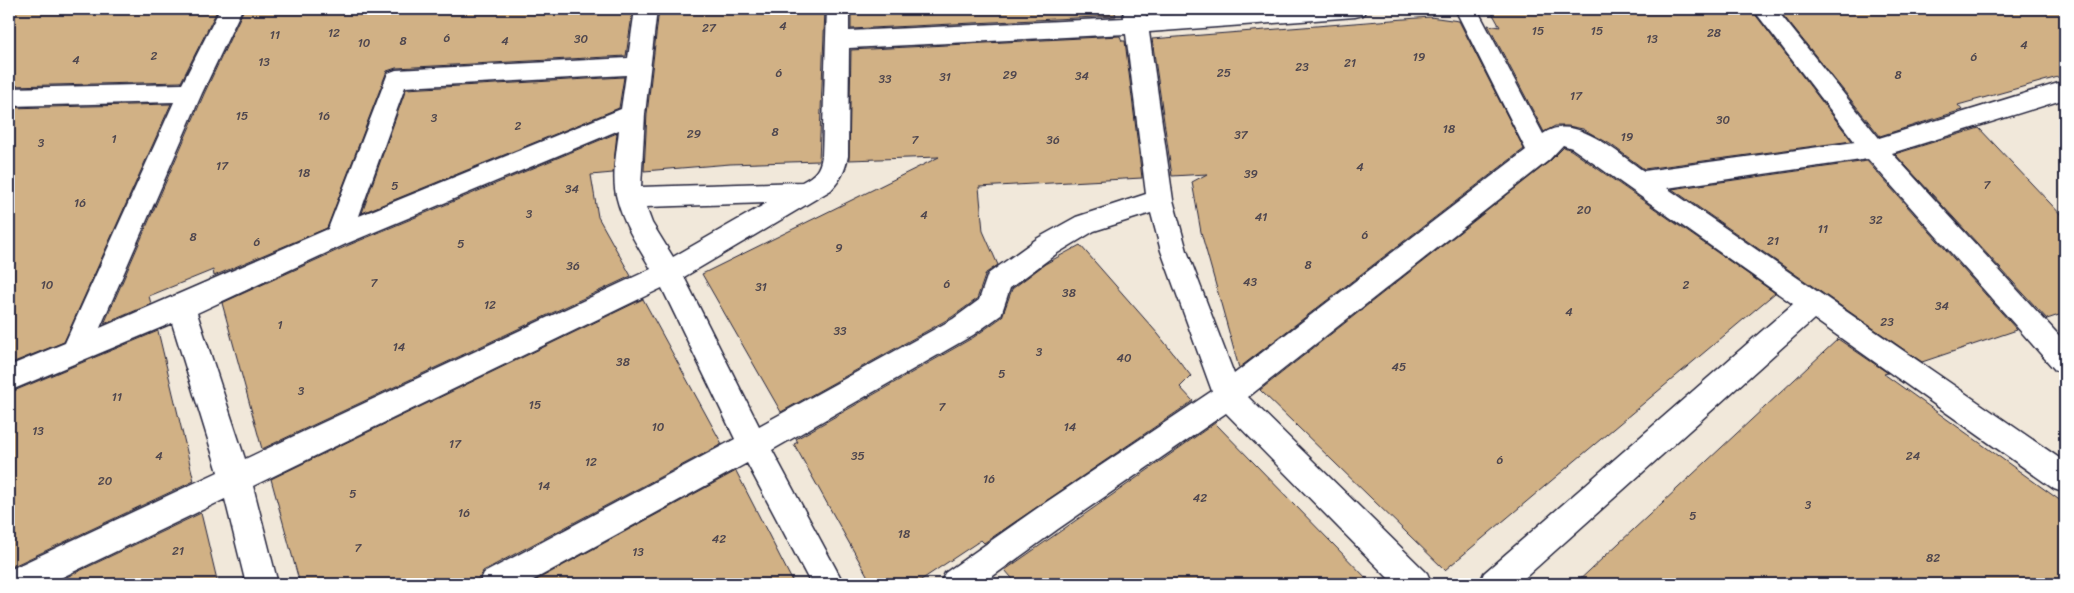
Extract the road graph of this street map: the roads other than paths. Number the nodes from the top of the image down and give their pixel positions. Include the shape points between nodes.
1 (231, 9) edge
2 (646, 9) edge
3 (838, 9) edge
4 (1355, 9) edge
5 (1466, 9) edge
6 (1764, 9) edge
7 (1135, 17) edge
8 (837, 40) junction
9 (638, 66) junction
10 (2065, 90) edge
11 (190, 93) junction
12 (9, 96) edge
13 (633, 114) junction
14 (1874, 149) junction
15 (1540, 153) junction
16 (1638, 182) junction
17 (807, 192) junction
18 (629, 198) junction
19 (1160, 200) junction
20 (339, 236) junction
21 (668, 273) junction
22 (1812, 304) junction
23 (181, 307) junction
24 (76, 350) junction
25 (2065, 361) edge
26 (9, 379) edge
27 (1228, 396) junction
28 (753, 445) junction
29 (2065, 479) edge
30 (236, 480) junction
31 (962, 583) edge
32 (14, 584) edge
33 (262, 584) edge
34 (495, 584) edge
35 (828, 584) edge
36 (1416, 584) edge
37 (1495, 584) edge

1 - 11 street
2 - 9 street
3 - 8 street
4 - 7 street
5 - 15 street
6 - 14 street
7 - 8 street
7 - 19 street
8 - 17 street via 834,163 832,172 822,183
9 - 13 street
9 - 20 street via 396,79
10 - 14 street
11 - 12 street
11 - 24 street
13 - 18 street
13 - 20 street
14 - 16 street
14 - 25 street
15 - 16 street via 1553,138 1571,136
15 - 27 street
16 - 22 street
17 - 18 street
17 - 21 street
18 - 21 street via 640,226
19 - 27 street via 1174,251
19 - 28 street via 1085,224 1047,246 998,282 991,307 963,327
20 - 23 street
21 - 28 street
21 - 30 street
22 - 29 street
22 - 37 street
23 - 24 street
23 - 30 street
24 - 26 street
27 - 31 street via 1047,519
27 - 36 street
28 - 34 street
28 - 35 street
30 - 32 street
30 - 33 street

